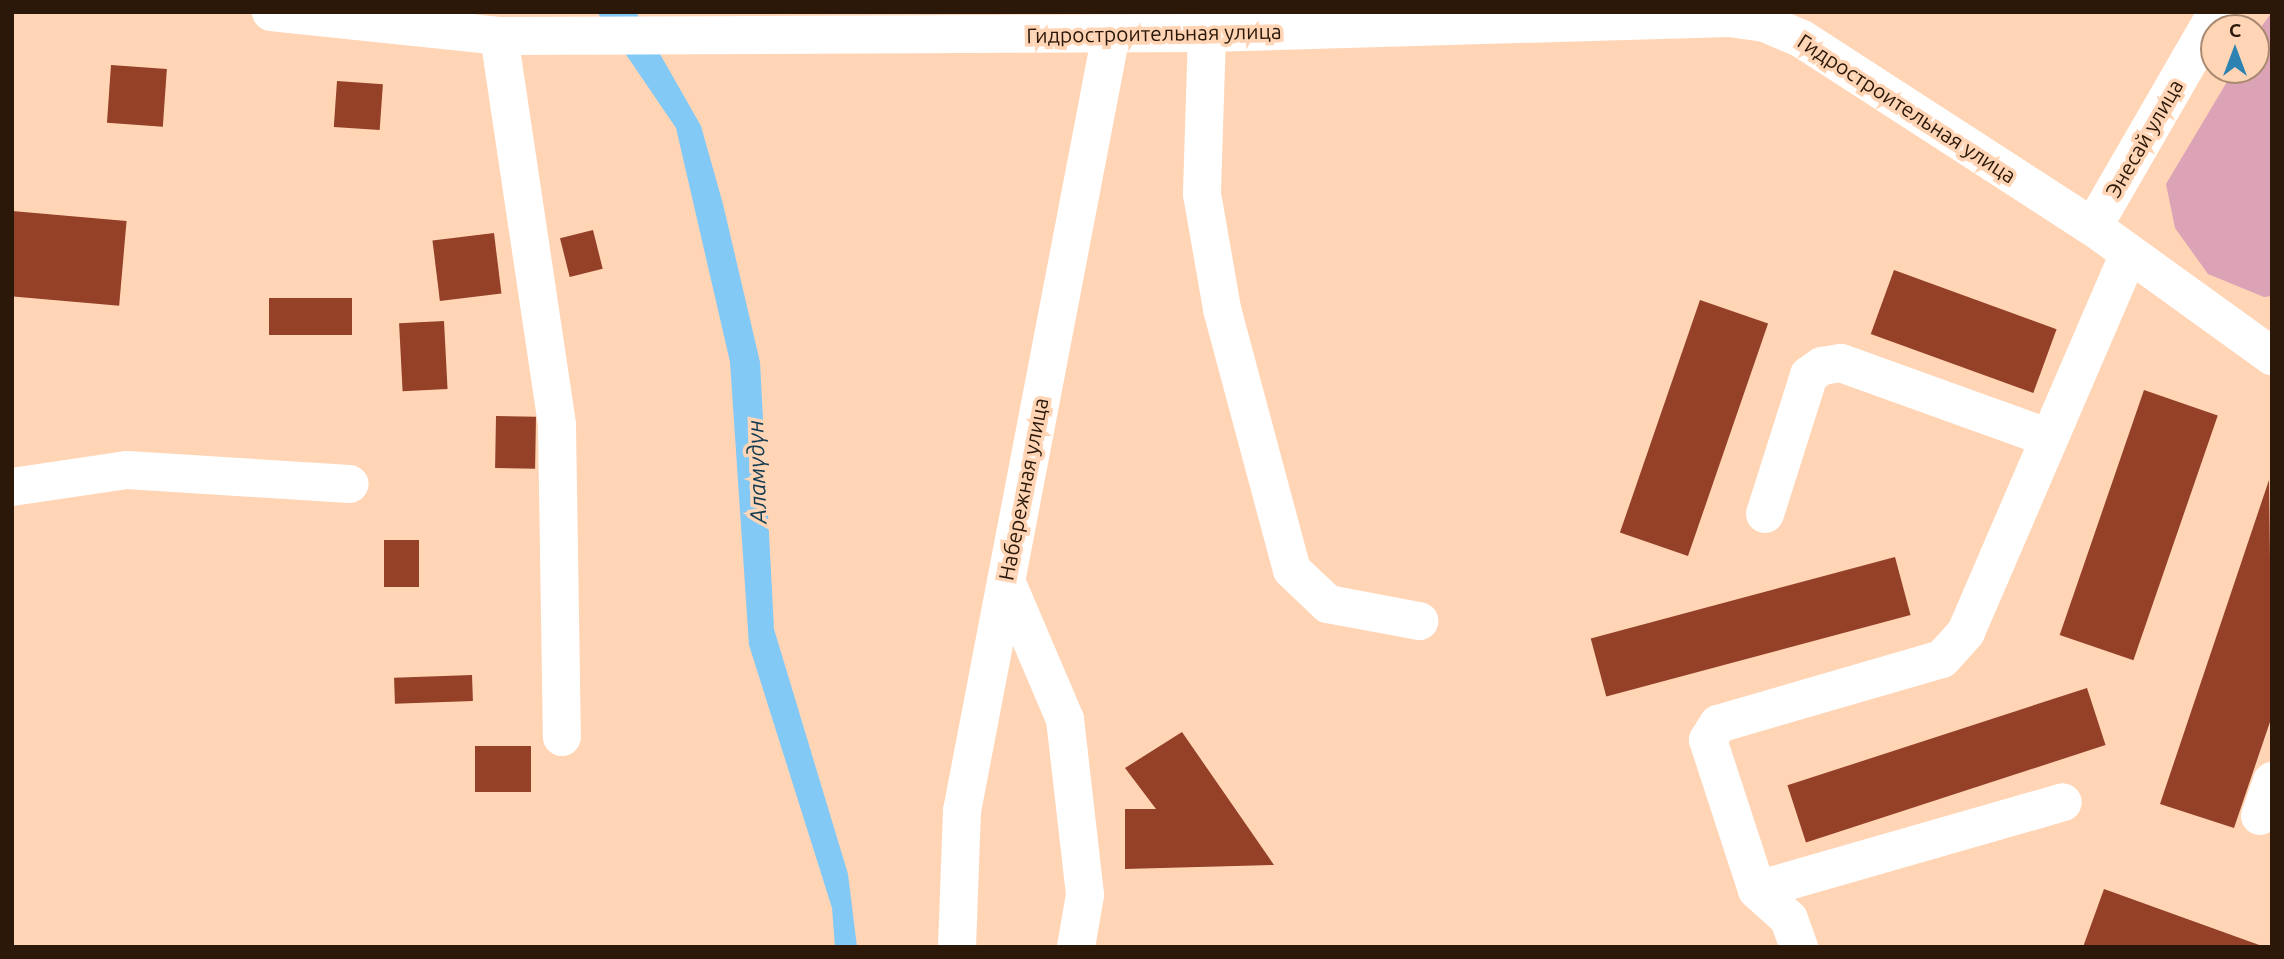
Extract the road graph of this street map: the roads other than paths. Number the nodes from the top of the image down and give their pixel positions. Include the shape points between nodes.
1 (271, 12) edge
2 (2217, 12) edge
3 (1728, 15) edge
4 (796, 24) edge
5 (515, 28) edge
6 (1207, 33) junction
7 (1111, 34) junction
8 (2093, 228) junction
9 (2129, 254) junction
10 (2272, 356) edge
11 (2049, 438) junction
12 (350, 484) dead end
13 (12, 487) edge
14 (1765, 514) dead end
15 (1006, 581) junction
16 (1419, 621) dead end
17 (562, 737) dead end
18 (2063, 802) dead end
19 (1757, 890) junction
20 (957, 947) edge
21 (1076, 947) edge
22 (1799, 947) edge

1 - 5 street, Гидростроительная улица
2 - 8 street, Энесай улица
3 - 6 street, Гидростроительная улица
3 - 8 street, Гидростроительная улица via 1765,23 1802,39
4 - 5 street, Гидростроительная улица via 722,34
4 - 7 street, Гидростроительная улица
5 - 17 street via 557,425
6 - 7 street, Гидростроительная улица
6 - 16 street via 1202,194 1222,309 1292,570 1328,604
7 - 15 street, Набережная улица
8 - 9 street, Гидростроительная улица
9 - 10 street, Гидростроительная улица
9 - 11 street
11 - 14 street via 1841,363 1822,366 1809,375
11 - 19 street via 1966,632 1942,659 1718,724 1708,740 1710,762
12 - 13 street via 127,470
15 - 20 street, Набережная улица via 962,811
15 - 21 street via 1065,719 1085,895
18 - 19 street
19 - 22 street via 1789,919

